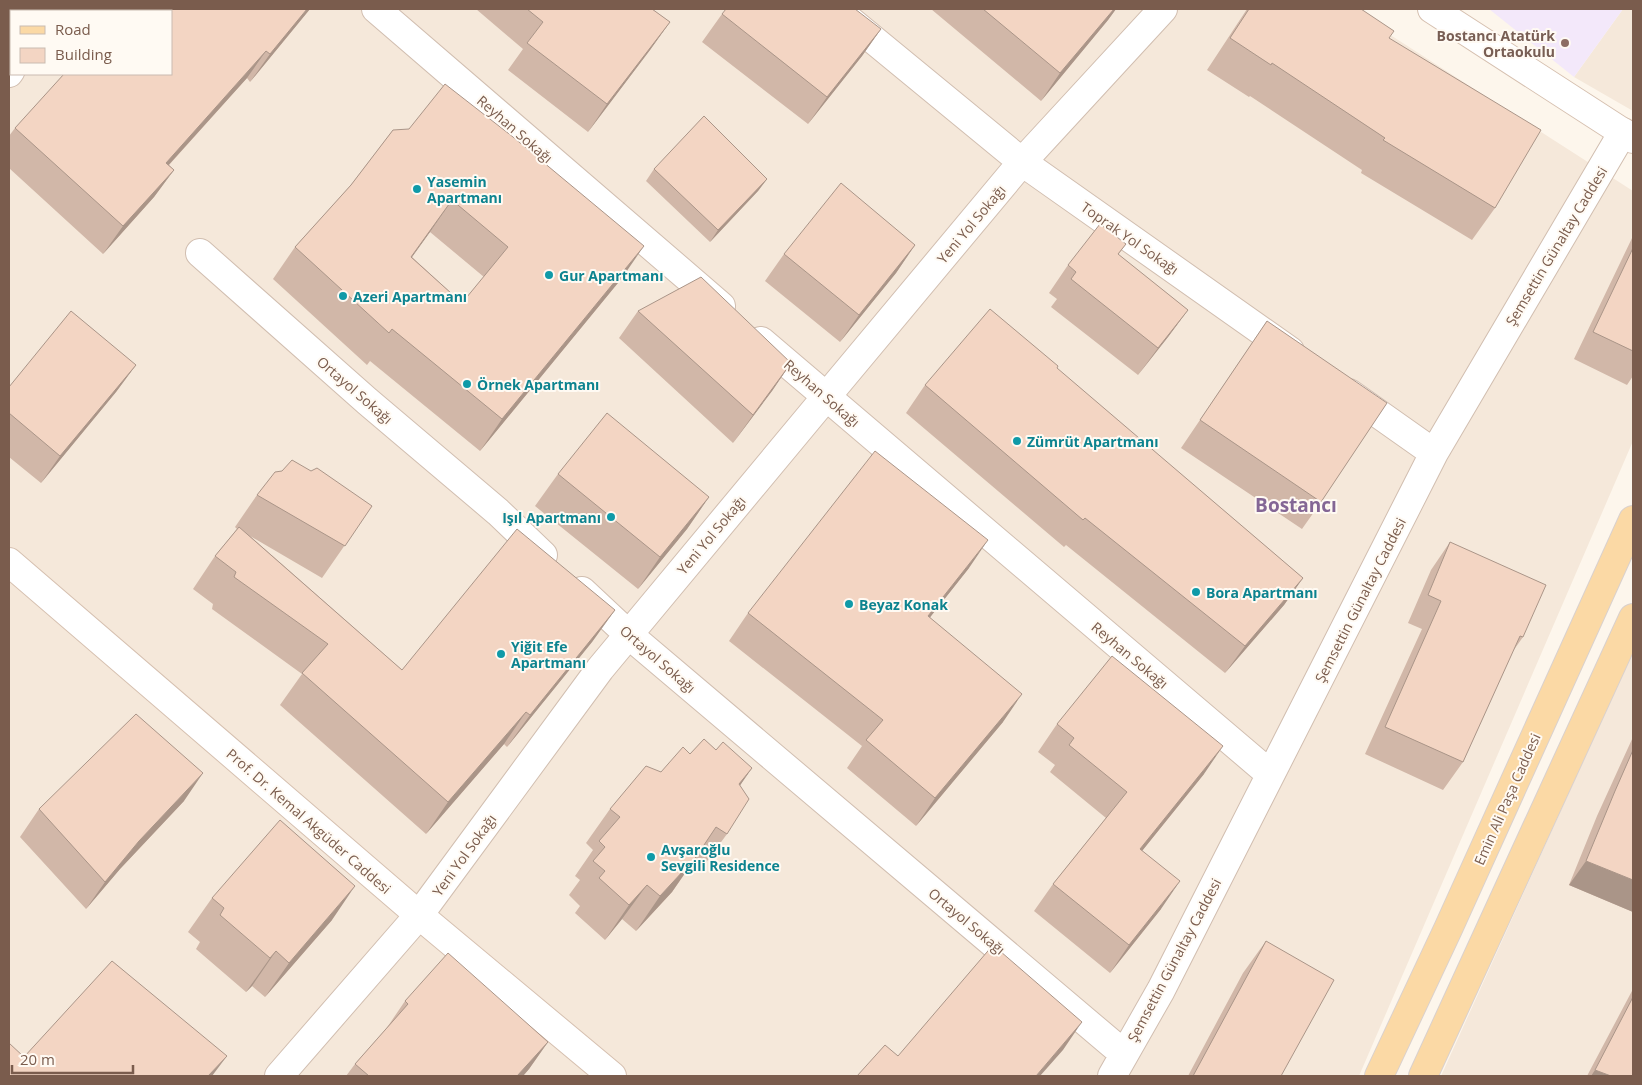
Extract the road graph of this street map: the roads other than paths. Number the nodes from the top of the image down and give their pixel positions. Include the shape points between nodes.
1 (376, 9) edge
2 (836, 9) edge
3 (1163, 9) edge
4 (1432, 9) edge
5 (1628, 135) edge
6 (1022, 162) junction
7 (200, 253) dead end
8 (826, 397) junction
9 (1434, 453) junction
10 (1633, 520) edge
11 (9, 562) edge
12 (1633, 618) edge
13 (629, 635) junction
14 (1270, 774) junction
15 (419, 915) junction
16 (1118, 1065) edge
17 (279, 1076) edge
18 (612, 1076) edge
19 (1379, 1076) edge
20 (1423, 1076) edge

1 - 8 street, Reyhan Sokağı
2 - 6 street, Toprak Yol Sokağı
3 - 6 street, Yeni Yol Sokağı
4 - 5 street
5 - 9 street, Şemsettin Günaltay Caddesi
6 - 8 street, Yeni Yol Sokağı
6 - 9 street, Toprak Yol Sokağı
7 - 13 street, Ortayol Sokağı via 367,402 498,512
8 - 13 street, Yeni Yol Sokağı
8 - 14 street, Reyhan Sokağı
9 - 14 street, Şemsettin Günaltay Caddesi
10 - 19 main road, Emin Ali Paşa Caddesi
11 - 15 street, Prof. Dr. Kemal Akgüder Caddesi
12 - 20 main road
13 - 15 street, Yeni Yol Sokağı via 600,669
13 - 16 street, Ortayol Sokağı
14 - 16 street, Şemsettin Günaltay Caddesi via 1161,990
15 - 17 street, Yeni Yol Sokağı
15 - 18 street, Prof. Dr. Kemal Akgüder Caddesi

